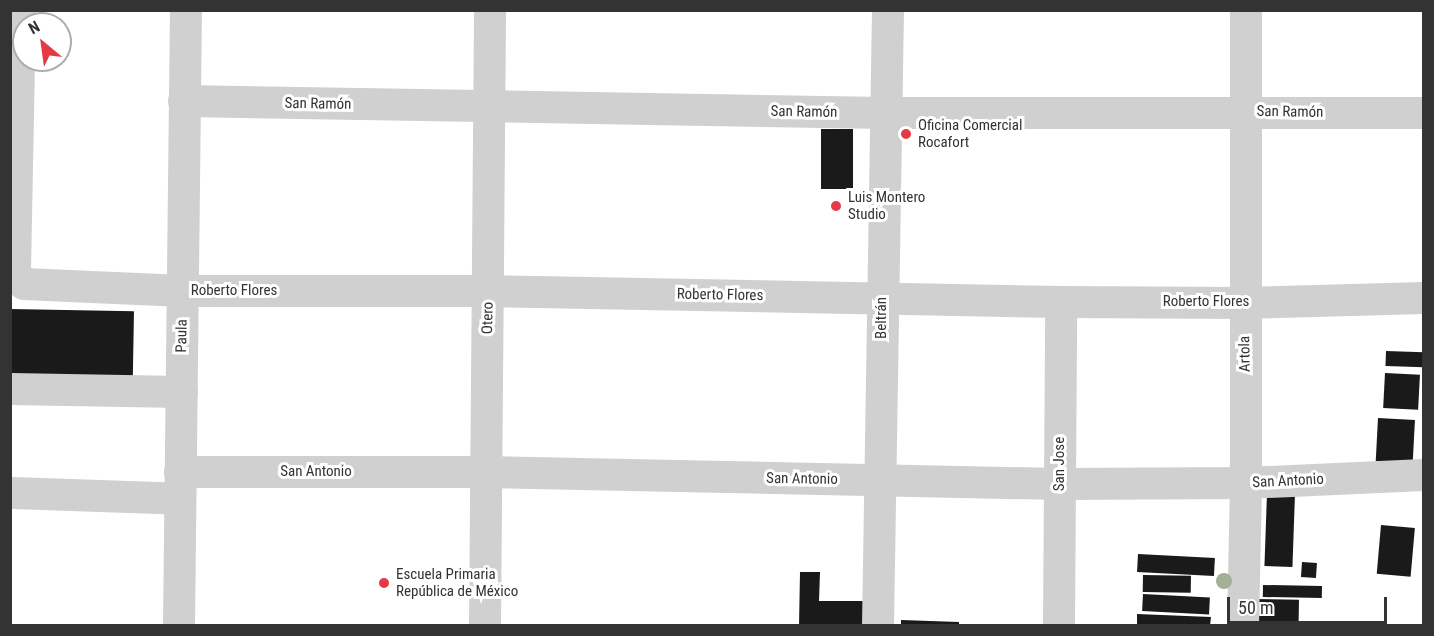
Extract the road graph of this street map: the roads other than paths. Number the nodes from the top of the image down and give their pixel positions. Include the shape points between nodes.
1 (20, 10) edge
2 (186, 10) edge
3 (490, 10) edge
4 (888, 10) edge
5 (1246, 10) edge
6 (184, 101) junction
7 (489, 108) junction
8 (1244, 111) junction
9 (886, 113) junction
10 (1424, 113) edge
11 (183, 291) junction
12 (488, 291) junction
13 (882, 297) junction
14 (1424, 298) edge
15 (1061, 302) junction
16 (1244, 303) junction
17 (10, 389) edge
18 (182, 392) junction
19 (486, 472) junction
20 (1424, 475) edge
21 (882, 481) junction
22 (1246, 483) junction
23 (1059, 484) junction
24 (180, 486) junction
25 (12, 494) dead end
26 (179, 626) edge
27 (485, 626) edge
28 (878, 626) edge
29 (1059, 626) edge
30 (1243, 626) edge

1 - 11 street, Roberto Flores via 18,280 24,284
2 - 6 street, Paula
3 - 7 street, Otero
4 - 9 street, Beltrán
5 - 8 street, Artola
6 - 7 street, San Ramón
6 - 11 street, Paula
7 - 9 street, San Ramón
7 - 12 street, Otero
8 - 9 street, San Ramón
8 - 10 street, San Ramón
8 - 16 street, Artola
9 - 13 street, Beltrán
11 - 12 street, Roberto Flores
11 - 18 street, Paula
12 - 13 street, Roberto Flores
12 - 19 street, Otero
13 - 15 street, Roberto Flores
13 - 21 street, Beltrán
14 - 16 street, Roberto Flores
15 - 16 street, Roberto Flores
15 - 23 street, San Jose
16 - 22 street, Artola
17 - 18 street
18 - 24 street, Paula
19 - 21 street, San Antonio
19 - 24 street, San Antonio
19 - 27 street, Otero
20 - 22 street, San Antonio
21 - 23 street, San Antonio
21 - 28 street, Beltrán
22 - 23 street, San Antonio
22 - 30 street, Artola
23 - 29 street, San Jose
24 - 25 street, San Antonio
24 - 26 street, Paula

